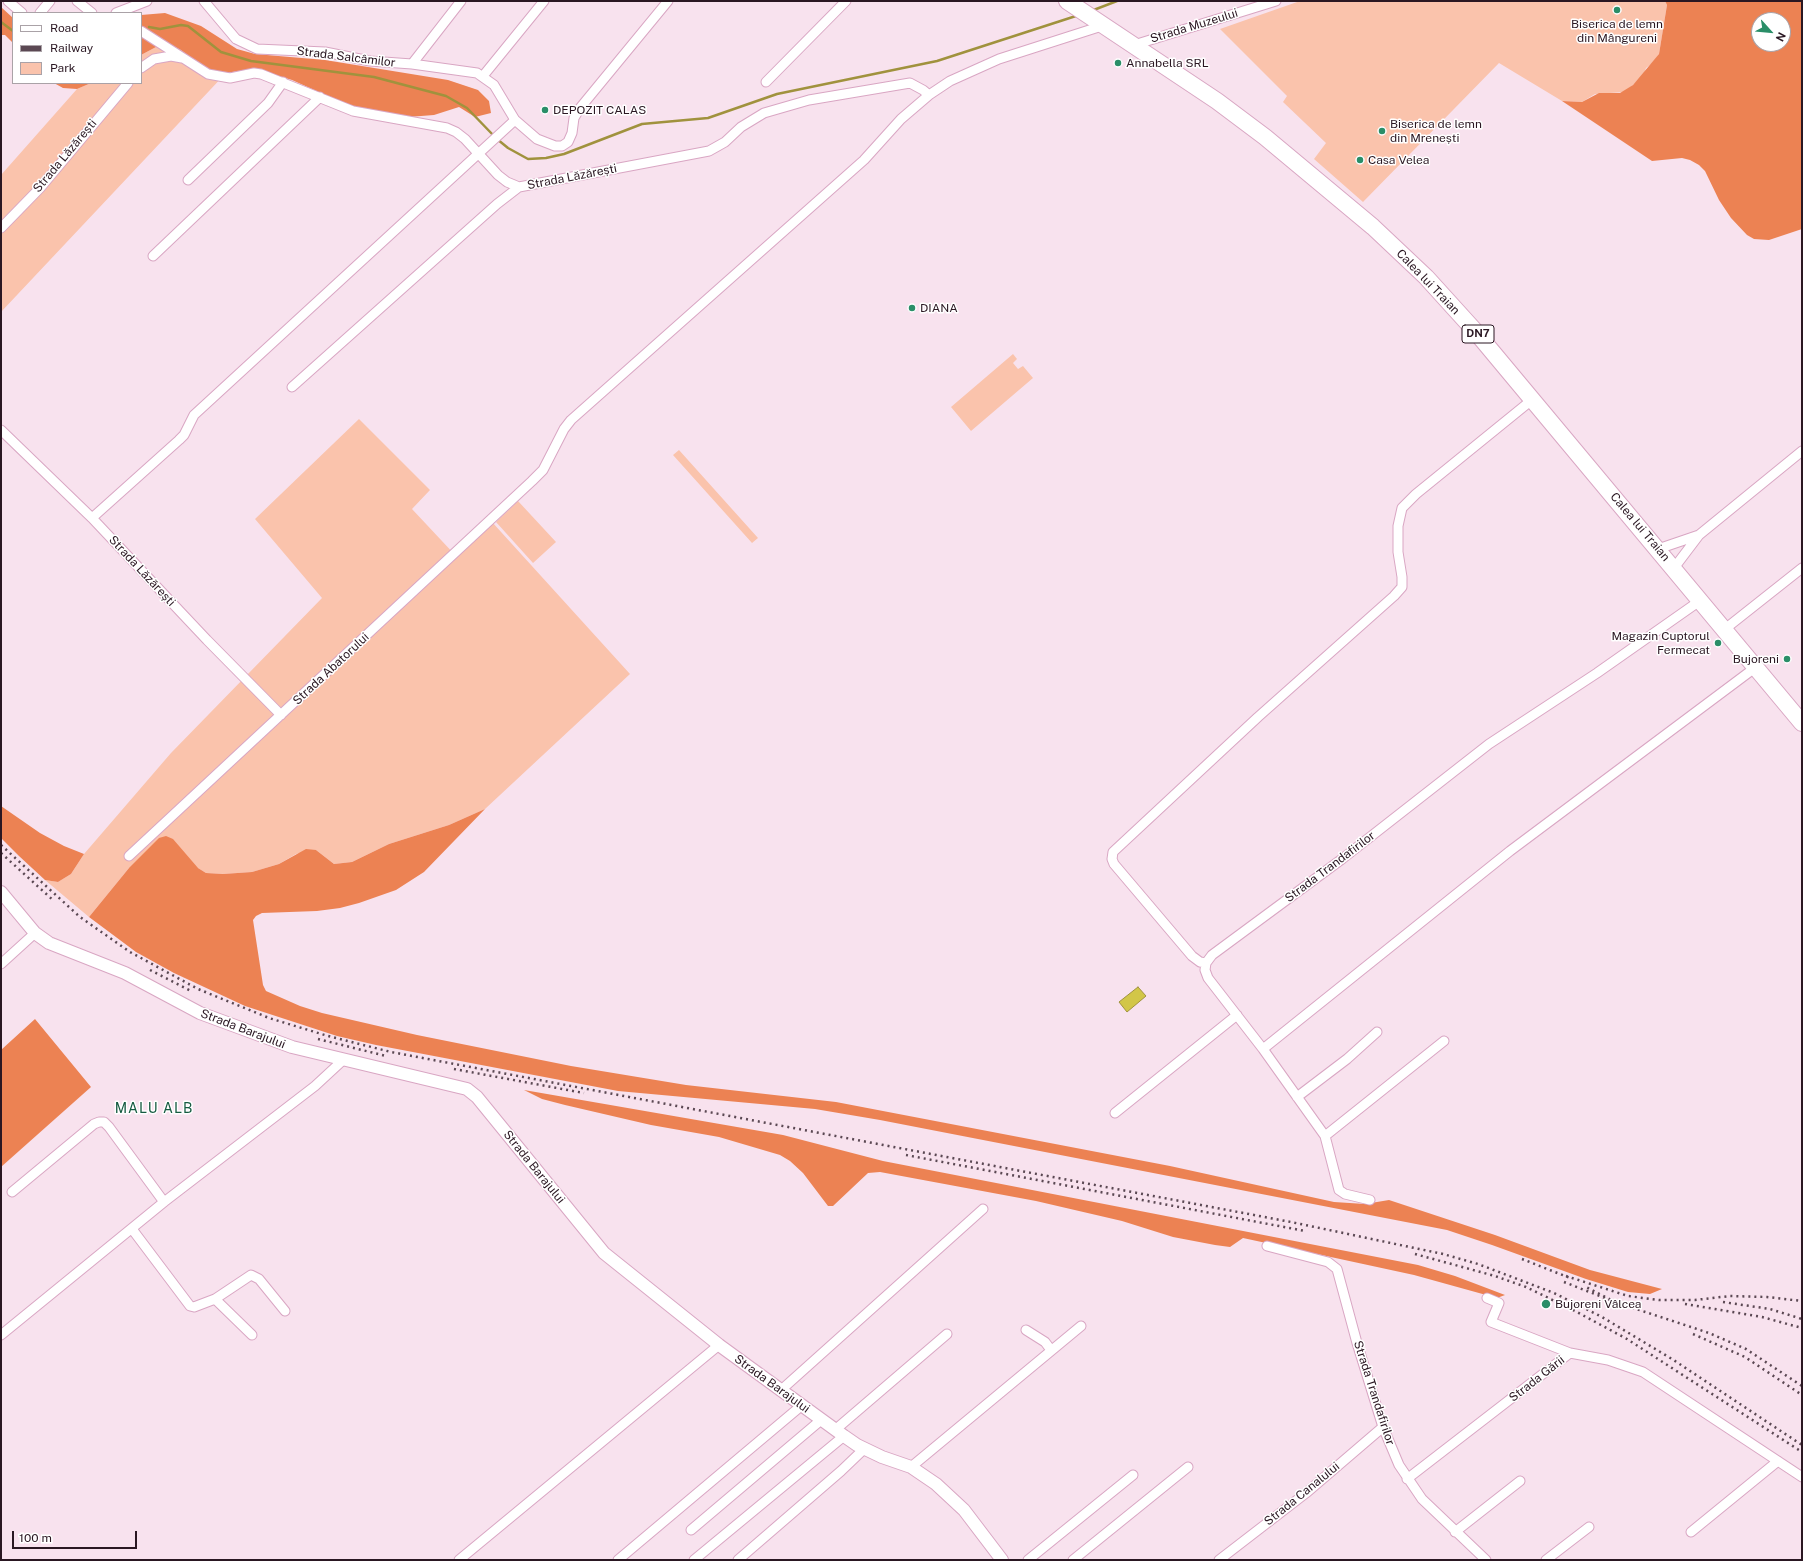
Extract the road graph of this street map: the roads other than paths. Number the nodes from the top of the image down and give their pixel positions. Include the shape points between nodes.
1 (8, 1) edge
2 (50, 1) edge
3 (77, 1) edge
4 (147, 1) edge
5 (204, 1) edge
6 (461, 1) edge
7 (544, 1) edge
8 (668, 1) edge
9 (846, 1) edge
10 (1276, 1) edge
11 (1084, 10) edge
12 (21, 12) edge
13 (41, 12) edge
14 (91, 12) edge
15 (119, 12) edge
16 (142, 32) edge
17 (1134, 45) junction
18 (184, 58) junction
19 (412, 64) junction
20 (142, 67) edge
21 (483, 76) junction
22 (283, 82) junction
23 (766, 82) dead end
24 (127, 84) edge
25 (928, 95) junction
26 (320, 97) junction
27 (515, 120) junction
28 (480, 154) junction
29 (188, 180) dead end
30 (519, 187) junction
31 (1, 228) edge
32 (153, 256) dead end
33 (292, 387) dead end
34 (1533, 399) junction
35 (1, 430) edge
36 (1802, 451) edge
37 (92, 518) junction
38 (1699, 535) junction
39 (1658, 549) junction
40 (1674, 568) junction
41 (1802, 568) edge
42 (1701, 600) junction
43 (1725, 629) junction
44 (1756, 667) junction
45 (281, 715) junction
46 (1802, 723) edge
47 (129, 856) dead end
48 (1, 892) edge
49 (35, 933) junction
50 (1, 964) edge
51 (1206, 964) junction
52 (1237, 1015) junction
53 (1377, 1032) dead end
54 (1444, 1041) dead end
55 (1263, 1049) junction
56 (342, 1060) junction
57 (1297, 1097) junction
58 (1115, 1113) dead end
59 (1324, 1136) junction
60 (12, 1192) dead end
61 (1370, 1200) dead end
62 (164, 1202) junction
63 (983, 1209) dead end
64 (132, 1229) junction
65 (1266, 1246) dead end
66 (1487, 1298) dead end
67 (215, 1300) junction
68 (285, 1311) dead end
69 (1081, 1326) dead end
70 (1026, 1330) dead end
71 (1, 1334) edge
72 (947, 1334) dead end
73 (252, 1335) dead end
74 (719, 1346) junction
75 (1051, 1350) junction
76 (1570, 1353) junction
77 (780, 1391) junction
78 (801, 1406) junction
79 (821, 1420) junction
80 (1383, 1427) junction
81 (840, 1433) junction
82 (864, 1449) junction
83 (1778, 1461) junction
84 (911, 1467) junction
85 (1188, 1467) dead end
86 (1133, 1475) dead end
87 (1802, 1477) edge
88 (1407, 1479) junction
89 (1520, 1481) dead end
90 (1589, 1527) dead end
91 (691, 1530) dead end
92 (1455, 1532) junction
93 (1691, 1532) dead end
94 (459, 1560) edge
95 (618, 1560) edge
96 (694, 1560) edge
97 (738, 1560) edge
98 (1002, 1560) edge
99 (1028, 1560) edge
100 (1073, 1560) edge
101 (1219, 1560) edge
102 (1486, 1560) edge
103 (1546, 1560) edge

1 - 12 street
2 - 13 street
3 - 14 street
4 - 15 street
5 - 19 street, Strada Salcâmilor via 236,39 257,49 325,52 370,61
6 - 19 street
7 - 21 street
8 - 27 street via 580,108 574,118 568,142 562,146 548,144 537,139
9 - 23 street
10 - 17 street, Strada Muzeului
11 - 17 highway, Calea lui Traian / DN7
11 - 25 street, Strada Abatorului via 999,59 955,78
16 - 18 street, Strada Lăzărești
17 - 34 highway, Calea lui Traian / DN7 via 1265,137 1372,227 1451,304
18 - 20 street via 163,57 154,59
18 - 22 street, Strada Lăzărești via 208,74 230,78 254,73
19 - 21 street, Strada Salcâmilor
21 - 27 street via 494,85
22 - 26 street, Strada Lăzărești
22 - 29 street via 268,103
24 - 31 street, Strada Lăzărești via 40,188
25 - 30 street, Strada Lăzărești via 910,83 809,100 764,114 741,127 725,142 709,151
25 - 45 street, Strada Abatorului via 900,119 864,160 571,420 543,470
26 - 28 street, Strada Lăzărești via 343,108 370,116 447,128 466,139
26 - 32 street
27 - 28 street
28 - 30 street, Strada Lăzărești via 498,176
28 - 37 street via 194,414 179,440
30 - 33 street via 491,209
34 - 39 highway, Calea lui Traian / DN7
34 - 51 street via 1402,508 1398,526 1402,587 1394,596 1258,717 1113,852 1114,864 1192,956
35 - 37 street, Strada Lăzărești
36 - 38 street
37 - 45 street, Strada Lăzărești via 206,640
38 - 39 street
38 - 40 street
39 - 40 highway, Calea lui Traian / DN7
40 - 42 highway, Calea lui Traian / DN7
41 - 43 street
42 - 43 highway, Calea lui Traian / DN7
42 - 51 street, Strada Trandafirilor via 1615,661 1489,744 1342,859 1212,955
43 - 44 highway, Calea lui Traian / DN7
44 - 46 highway, Calea lui Traian / DN7
44 - 55 street via 1510,851
45 - 47 street, Strada Abatorului
48 - 49 street, Strada Barajului
49 - 50 street
49 - 56 street, Strada Barajului via 60,948 125,973 227,1025 292,1047
51 - 52 street via 1208,978
52 - 55 street
52 - 58 street
53 - 57 street via 1347,1059
54 - 59 street
55 - 57 street
56 - 62 street via 315,1086
56 - 74 street, Strada Barajului via 467,1089 477,1097 604,1253
57 - 59 street
59 - 61 street via 1339,1190
60 - 62 street via 94,1124 104,1122
62 - 64 street
63 - 77 street
64 - 67 street via 190,1306
64 - 71 street
65 - 80 street, Strada Trandafirilor via 1328,1262 1337,1269
66 - 76 street via 1499,1303 1491,1322
67 - 68 street via 250,1275 259,1279
67 - 73 street
69 - 75 street
70 - 75 street
72 - 81 street
74 - 77 street, Strada Barajului
74 - 94 street
75 - 84 street
76 - 83 street, Strada Gării via 1608,1360 1643,1372
76 - 88 street, Strada Gării
77 - 78 street, Strada Barajului
78 - 79 street, Strada Barajului
78 - 95 street
79 - 81 street, Strada Barajului
79 - 91 street
80 - 88 street, Strada Trandafirilor
80 - 101 street, Strada Canalului via 1306,1493
81 - 82 street, Strada Barajului
81 - 96 street
82 - 84 street, Strada Barajului
82 - 97 street
83 - 87 street, Strada Gării
83 - 93 street
84 - 98 street, Strada Barajului via 952,1498
85 - 100 street
86 - 99 street
88 - 92 street, Strada Trandafirilor via 1422,1499
89 - 92 street
90 - 103 street
92 - 102 street, Strada Trandafirilor

